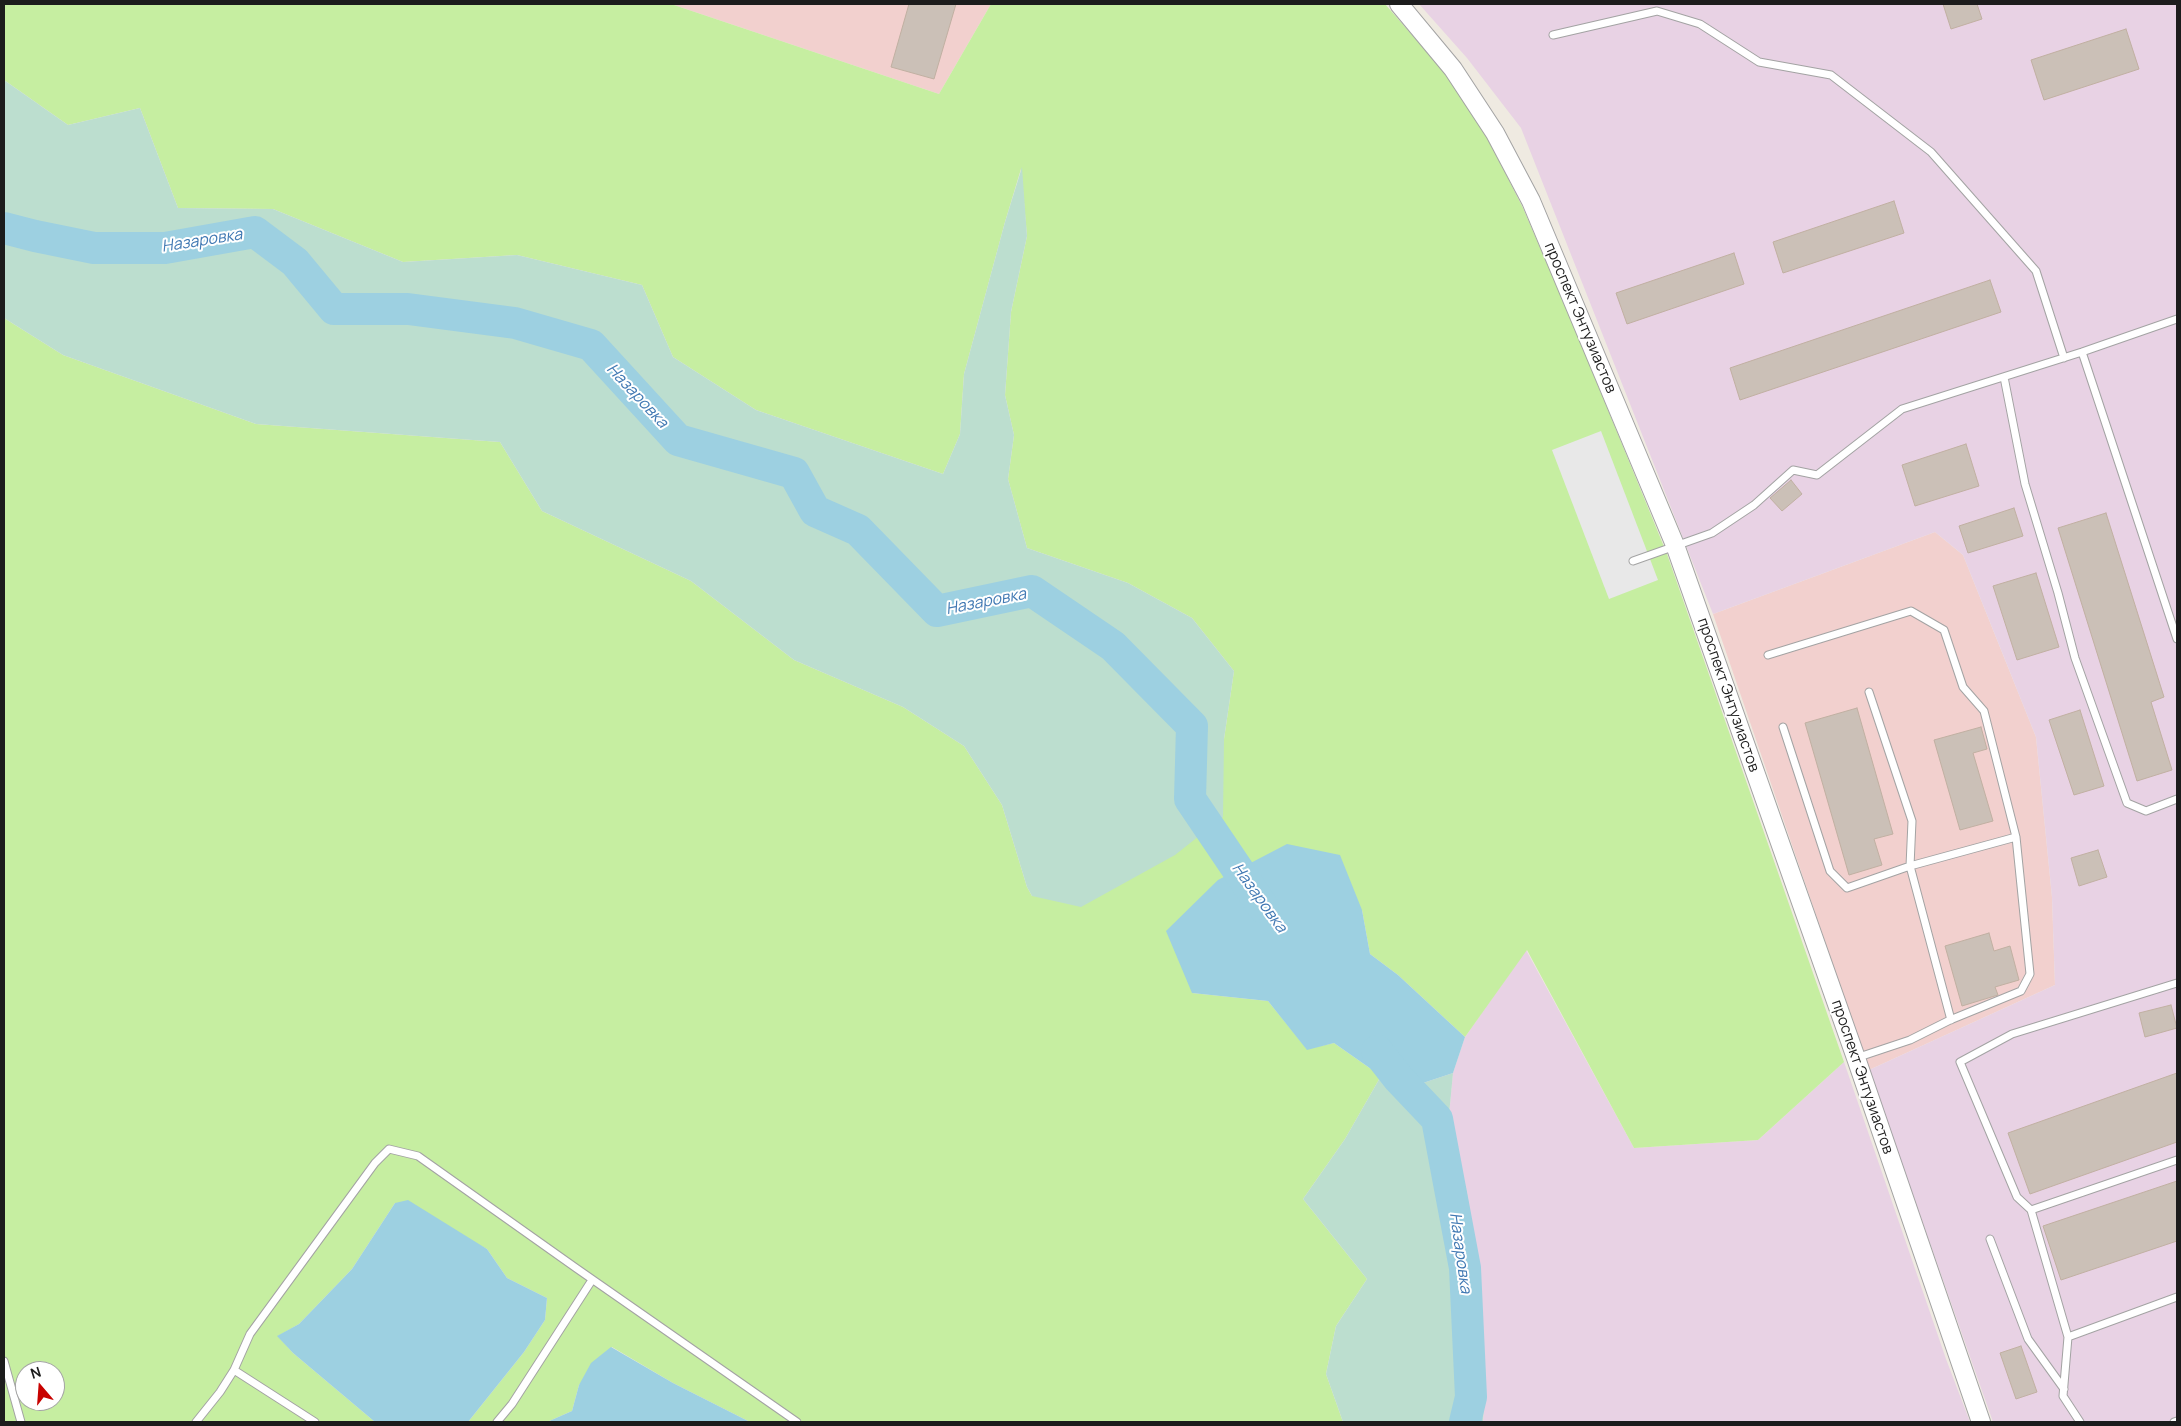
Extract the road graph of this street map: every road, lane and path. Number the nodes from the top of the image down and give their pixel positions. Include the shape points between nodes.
1 (1399, 4) edge
2 (1553, 35) dead end
3 (2177, 319) edge
4 (2082, 352) junction
5 (2064, 358) junction
6 (2004, 377) junction
7 (1675, 545) junction
8 (1633, 561) dead end
9 (2177, 639) edge
10 (1768, 655) dead end
11 (1869, 692) dead end
12 (1783, 727) dead end
13 (2177, 799) edge
14 (2016, 837) junction
15 (1910, 866) junction
16 (2177, 983) edge
17 (1951, 1020) junction
18 (1856, 1058) junction
19 (2177, 1160) edge
20 (2031, 1210) junction
21 (1990, 1239) dead end
22 (592, 1280) junction
23 (2177, 1297) edge
24 (2068, 1337) junction
25 (4, 1361) edge
26 (234, 1370) junction
27 (2064, 1388) junction
28 (21, 1422) edge
29 (196, 1422) edge
30 (315, 1422) edge
31 (497, 1422) edge
32 (797, 1422) edge
33 (1981, 1422) edge
34 (2080, 1422) edge

1 - 7 street, проспект Энтузиастов via 1453,69 1495,134 1531,201
2 - 5 lane via 1657,11 1700,24 1759,62 1831,75 1931,152 2036,271
3 - 4 lane
4 - 5 lane
4 - 9 lane
5 - 6 lane
6 - 7 lane via 1902,409 1817,475 1792,470 1754,504 1712,532
6 - 13 lane via 2025,484 2075,658 2127,803 2146,811
7 - 8 lane
7 - 18 street, проспект Энтузиастов
10 - 14 lane via 1911,611 1944,630 1963,688 1984,711
11 - 15 lane via 1912,821
12 - 15 lane via 1830,870 1847,888
14 - 15 lane
14 - 17 lane via 2030,974 2021,991
15 - 17 lane
16 - 20 lane via 2012,1034 1960,1062 2017,1197
17 - 18 lane via 1910,1040
18 - 33 street, проспект Энтузиастов
19 - 20 lane
20 - 24 lane
21 - 27 lane via 2028,1338
22 - 26 lane via 418,1156 389,1149 375,1163 250,1334
22 - 31 lane
22 - 32 lane
23 - 24 lane
24 - 27 lane
25 - 28 lane
26 - 29 lane
26 - 30 lane
27 - 34 lane via 2063,1396

